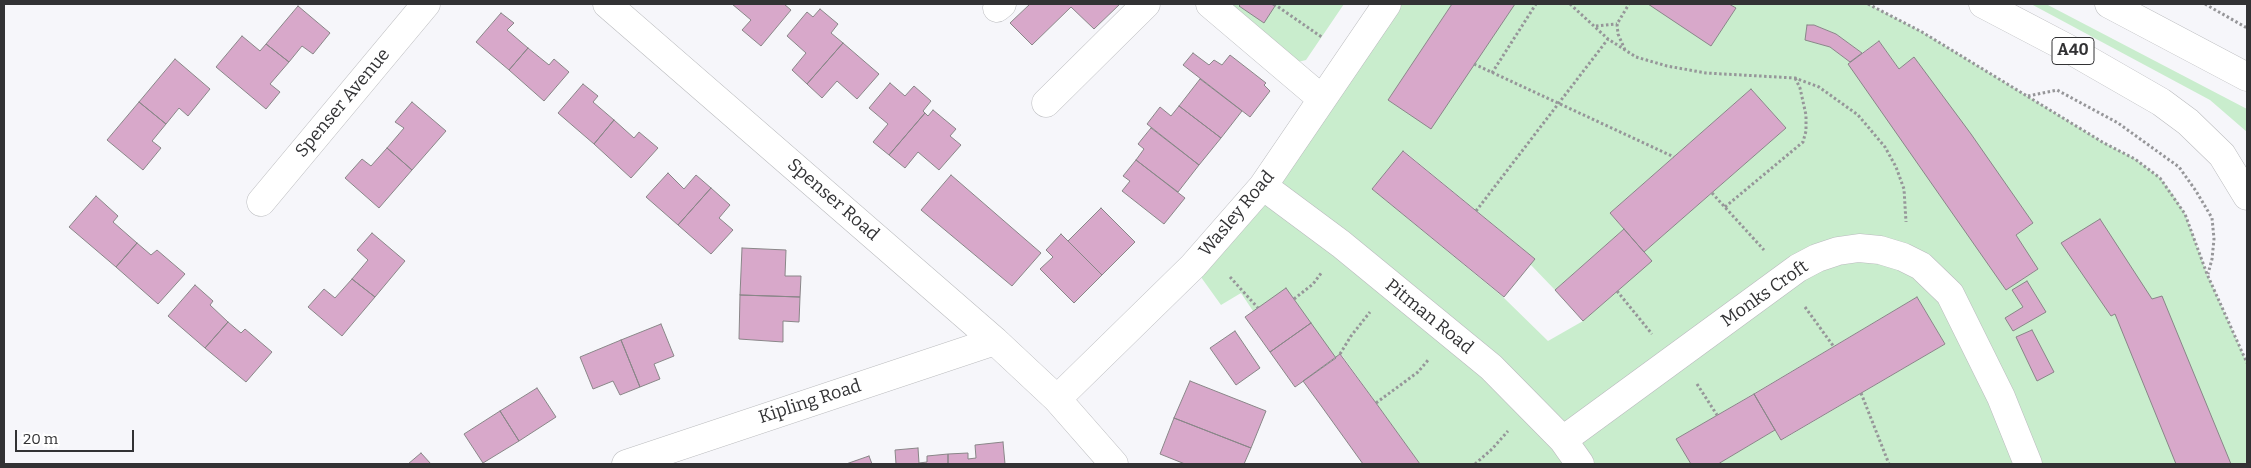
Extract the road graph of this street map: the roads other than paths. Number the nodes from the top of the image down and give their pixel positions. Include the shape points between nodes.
1 (426, 4) edge
2 (607, 4) edge
3 (1146, 4) edge
4 (1210, 4) edge
5 (1387, 4) edge
6 (1983, 4) edge
7 (2109, 4) edge
8 (2247, 77) edge
9 (1322, 99) junction
10 (1046, 103) dead end
11 (1263, 186) junction
12 (2247, 196) edge
13 (261, 202) dead end
14 (995, 340) junction
15 (1056, 399) junction
16 (1563, 440) junction
17 (626, 464) edge
18 (1114, 464) edge
19 (1580, 464) edge
20 (2028, 464) edge

1 - 13 main road, Spenser Avenue
2 - 14 main road, Spenser Road
3 - 10 main road
4 - 9 main road
5 - 9 main road, Wasley Road
6 - 12 main road, A40 via 2168,107 2222,155
7 - 8 main road
9 - 11 main road, Wasley Road
11 - 15 main road, Wasley Road via 1204,254
11 - 16 main road, Pitman Road via 1341,244 1490,367
14 - 15 main road, Spenser Road
14 - 17 main road, Kipling Road
15 - 18 main road, Spenser Road
16 - 19 main road, Pitman Road
16 - 20 main road, Monks Croft via 1786,277 1817,258 1859,248 1880,250 1921,266 1950,294 2001,397

